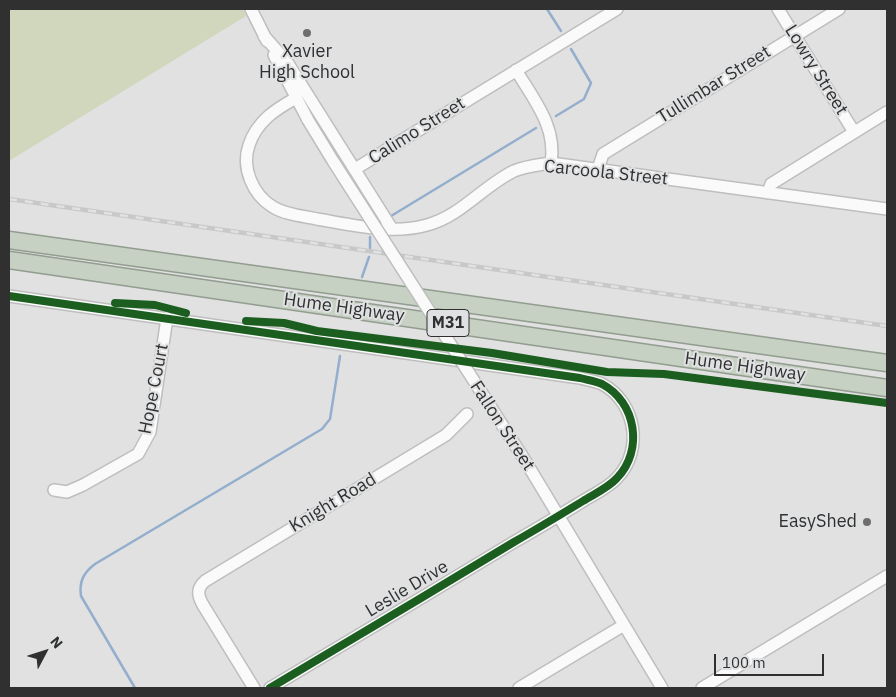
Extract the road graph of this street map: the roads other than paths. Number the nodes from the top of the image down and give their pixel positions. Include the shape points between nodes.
1 (251, 9) edge
2 (617, 9) edge
3 (778, 9) edge
4 (839, 9) edge
5 (794, 35) junction
6 (264, 36) junction
7 (516, 70) junction
8 (296, 98) junction
9 (887, 112) edge
10 (854, 132) junction
11 (551, 163) junction
12 (355, 169) junction
13 (598, 169) junction
14 (768, 193) junction
15 (887, 209) edge
16 (392, 229) junction
17 (9, 240) edge
18 (9, 260) edge
19 (9, 296) edge
20 (167, 318) junction
21 (887, 363) edge
22 (887, 388) edge
23 (467, 414) dead end
24 (54, 490) dead end
25 (559, 516) junction
26 (887, 576) edge
27 (624, 625) junction
28 (254, 688) edge
29 (270, 688) edge
30 (519, 688) edge
31 (662, 688) edge
32 (702, 688) edge

1 - 6 street, Fallon Street
2 - 7 street, Calimo Street
3 - 5 street, Lowry Street
4 - 5 street, Tullimbar Street
5 - 10 street, Lowry Street
5 - 13 street, Tullimbar Street via 603,154
6 - 8 street, Fallon Street
6 - 12 street, Calimo Street via 286,62
7 - 11 street via 546,120 553,151
7 - 12 street, Calimo Street
8 - 16 street, Carcoola Street via 269,115 251,138 246,165 258,193 273,207 288,213
8 - 25 street, Fallon Street, bridge
9 - 10 street
10 - 14 street via 771,184
11 - 13 street, Carcoola Street
11 - 16 street, Carcoola Street via 515,171 446,218 428,225
12 - 16 street
13 - 14 street, Carcoola Street
14 - 15 street, Carcoola Street
17 - 21 highway, Hume Highway / M31
18 - 22 highway, Hume Highway / M31
19 - 20 street, Leslie Drive
20 - 24 street, Hope Court via 150,432 138,454 67,492
20 - 25 street, Leslie Drive via 568,376 602,384 616,395 629,415 634,435 633,449 624,471 616,480
23 - 28 street, Knight Road via 446,435 205,581 198,589 203,606
25 - 27 street, Fallon Street
25 - 29 street, Leslie Drive
26 - 32 street
27 - 30 street
27 - 31 street, Fallon Street

